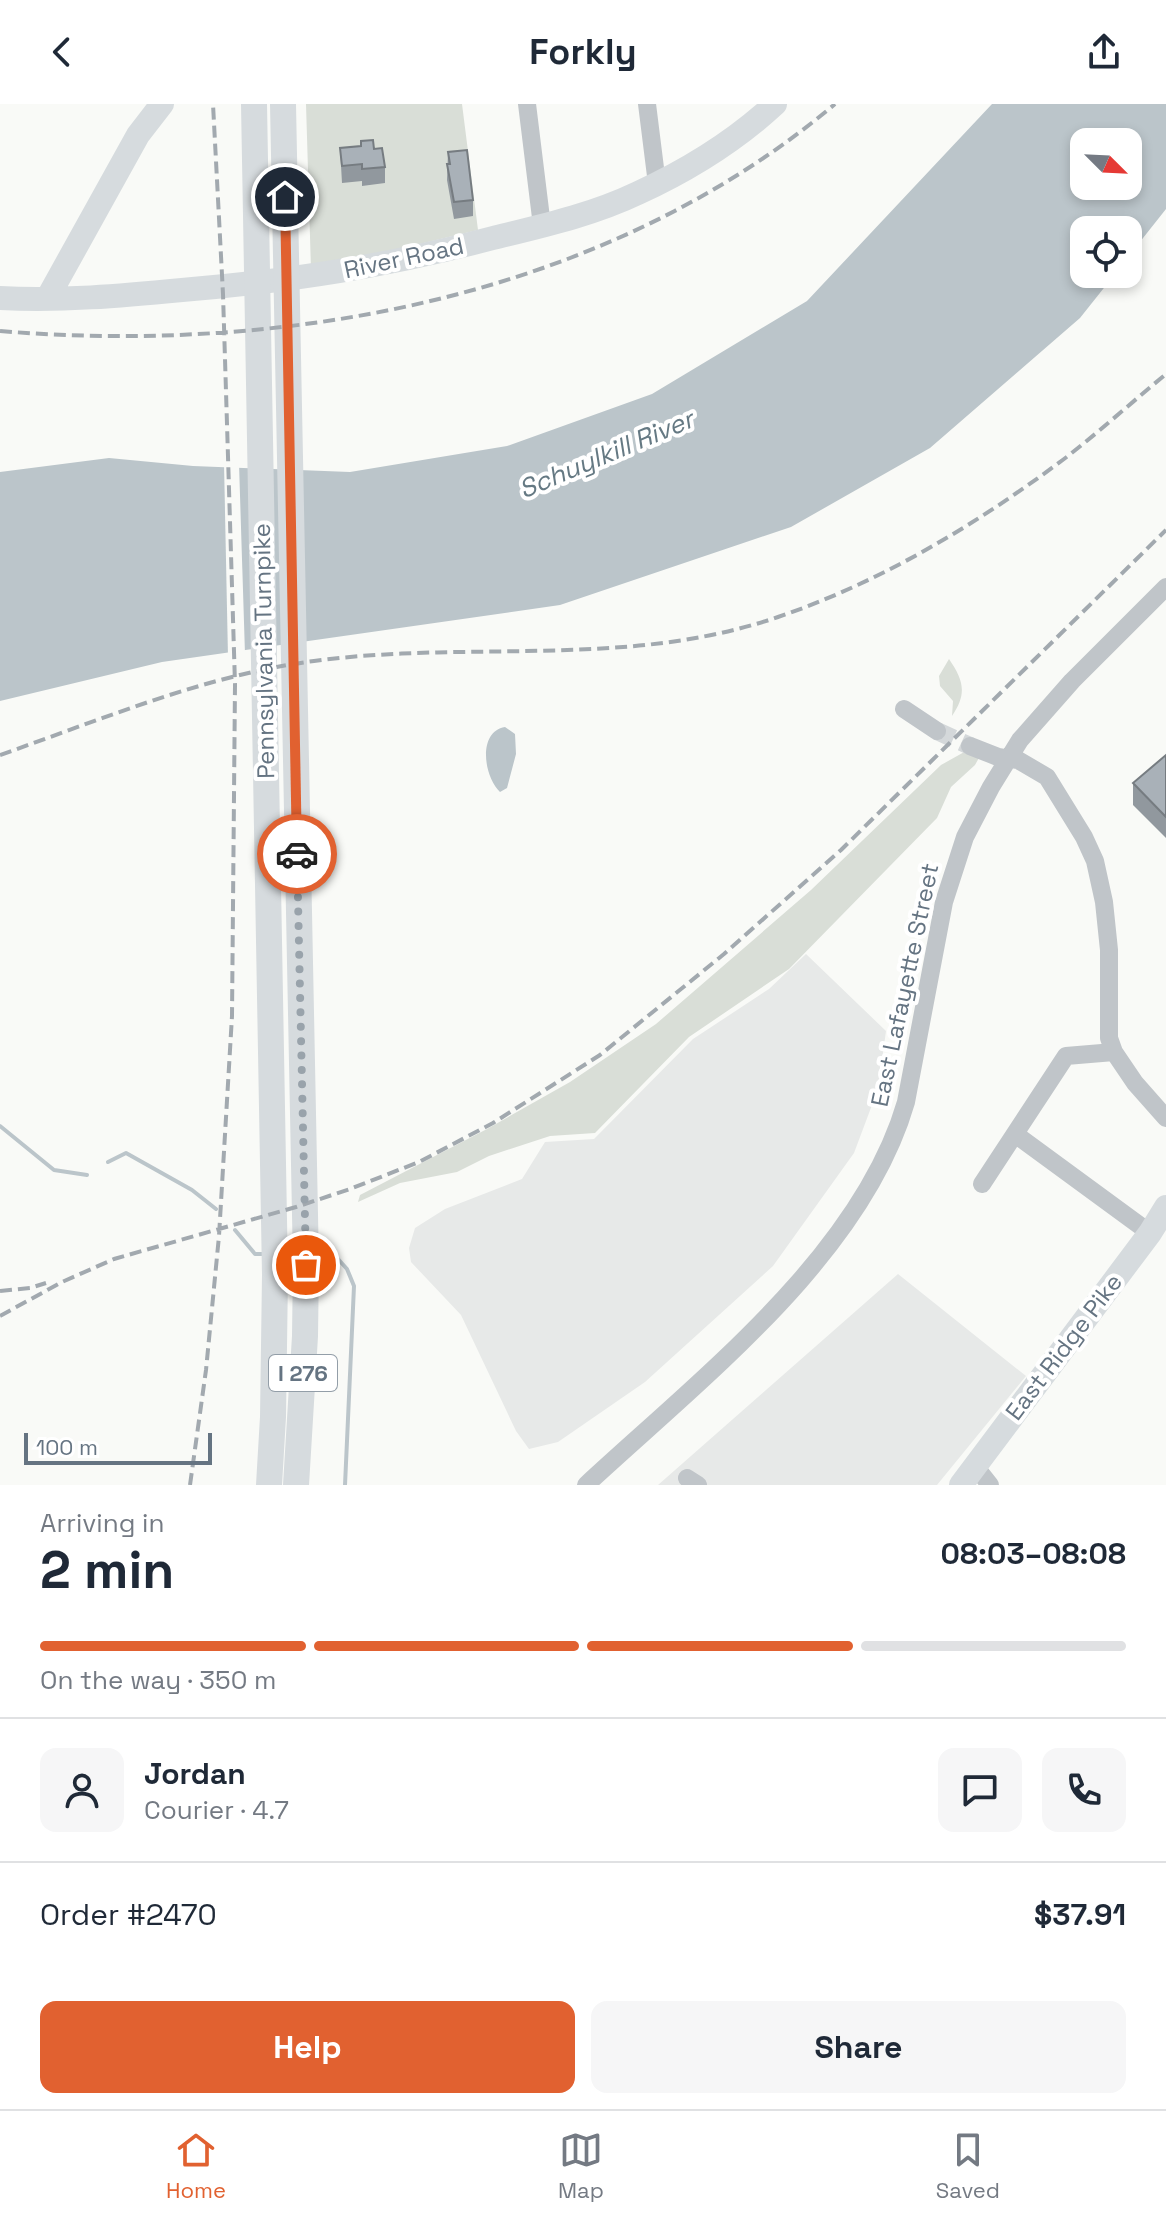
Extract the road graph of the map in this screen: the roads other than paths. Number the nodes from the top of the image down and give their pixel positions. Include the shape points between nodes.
1 (162, 104) edge
2 (254, 104) edge
3 (283, 104) edge
4 (527, 104) edge
5 (647, 104) edge
6 (775, 104) edge
7 (657, 184) junction
8 (542, 226) junction
9 (0, 298) edge
10 (47, 299) junction
11 (1165, 590) edge
12 (904, 709) dead end
13 (937, 731) tunnel mouth
14 (970, 746) tunnel mouth
15 (1114, 1052) junction
16 (1166, 1118) edge
17 (1015, 1134) junction
18 (982, 1184) dead end
19 (1166, 1207) edge
20 (1150, 1233) junction
21 (975, 1479) edge
22 (269, 1483) edge
23 (297, 1483) edge
24 (586, 1485) edge

1 - 10 main road via 138,135
2 - 22 highway, Pennsylvania Turnpike / I 276 via 275,1275
3 - 23 highway, Pennsylvania Turnpike / I 276 via 306,1265
4 - 8 street
5 - 7 street
6 - 7 main road, River Road
7 - 8 main road, River Road
8 - 10 main road, River Road via 350,271 246,285
9 - 10 main road, River Road
11 - 24 street, East Lafayette Street via 1020,740 965,837 935,940 906,1102 867,1190 759,1326
12 - 13 street
14 - 15 street via 1018,760 1047,777 1084,837 1104,902 1109,1038
15 - 16 street
15 - 17 street via 1066,1056
17 - 18 street
17 - 20 street
19 - 20 main road, East Ridge Pike
20 - 21 main road, East Ridge Pike

